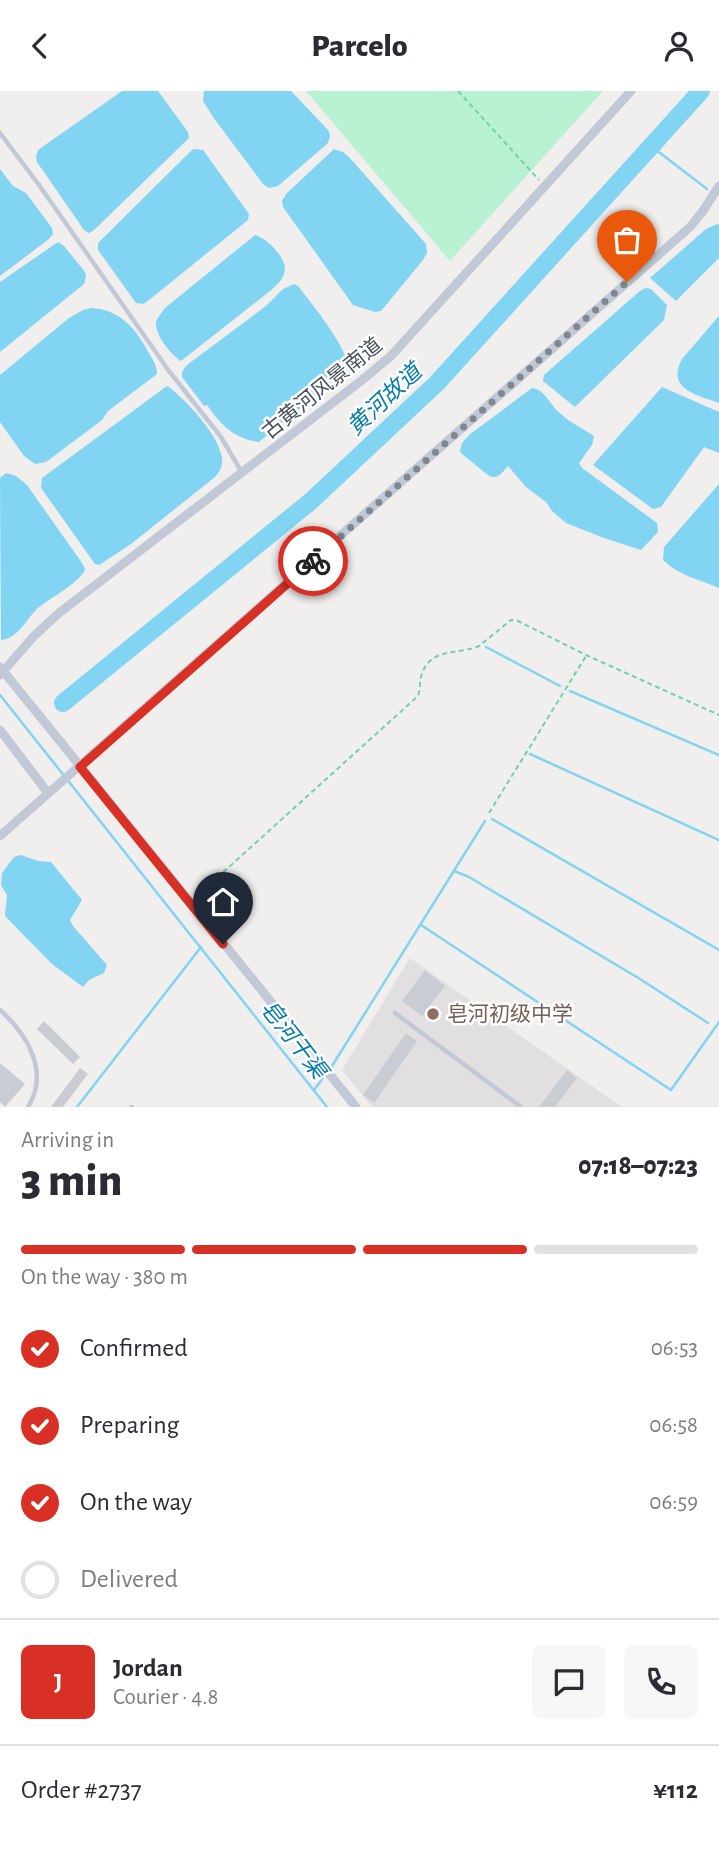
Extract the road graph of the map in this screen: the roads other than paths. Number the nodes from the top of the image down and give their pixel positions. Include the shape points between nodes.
1 (631, 91) edge
2 (0, 133) edge
3 (719, 186) edge
4 (243, 473) junction
5 (1, 671) edge
6 (0, 730) edge
7 (78, 769) junction
8 (51, 791) junction
9 (0, 836) edge
10 (0, 1010) edge
11 (395, 1013) dead end
12 (28, 1107) edge
13 (356, 1107) edge
14 (521, 1107) edge

1 - 4 street, 古黄河风景南道 via 391,356
2 - 4 lane via 221,436
3 - 7 street via 690,227
4 - 5 street, 古黄河风景南道 via 59,613
5 - 7 street
6 - 8 street
7 - 8 street
7 - 13 street
8 - 9 street
10 - 12 lane via 32,1049 37,1083
11 - 14 lane

